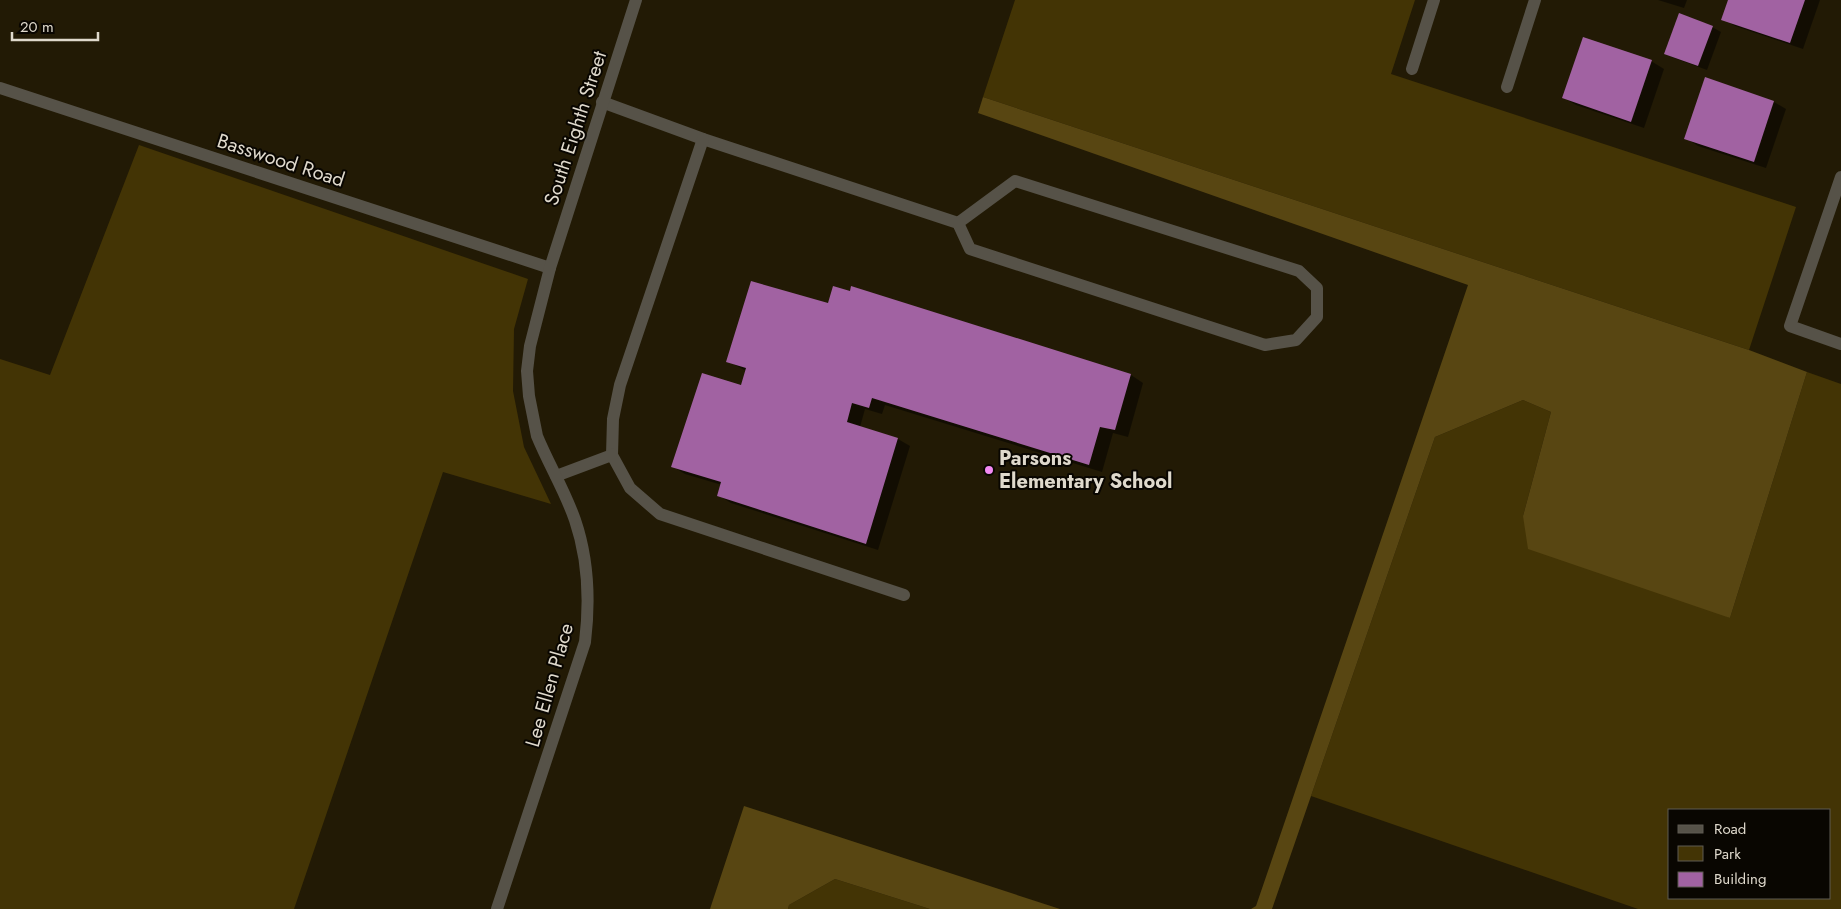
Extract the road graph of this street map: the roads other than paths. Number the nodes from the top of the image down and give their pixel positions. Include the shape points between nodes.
1 (636, 0) edge
2 (1434, 0) edge
3 (1535, 0) edge
4 (1412, 69) dead end
5 (1507, 87) dead end
6 (0, 88) edge
7 (602, 102) junction
8 (704, 139) junction
9 (1841, 177) edge
10 (958, 223) junction
11 (550, 268) junction
12 (1841, 344) edge
13 (612, 454) junction
14 (556, 476) junction
15 (904, 595) dead end
16 (497, 909) edge

1 - 7 street, South Eighth Street
2 - 4 street
3 - 5 street
6 - 11 street, Basswood Road
7 - 8 street
7 - 11 street, South Eighth Street
8 - 10 street
8 - 13 street via 620,385 612,419
9 - 12 street via 1790,326
10 - 10 street via 970,250 1265,345 1296,340 1317,317 1317,288 1299,271 1015,181
11 - 14 street, Lee Ellen Place via 530,346 527,371 533,424
13 - 14 street
13 - 15 street via 630,488 660,514
14 - 16 street, Lee Ellen Place via 584,549 588,593 585,642

